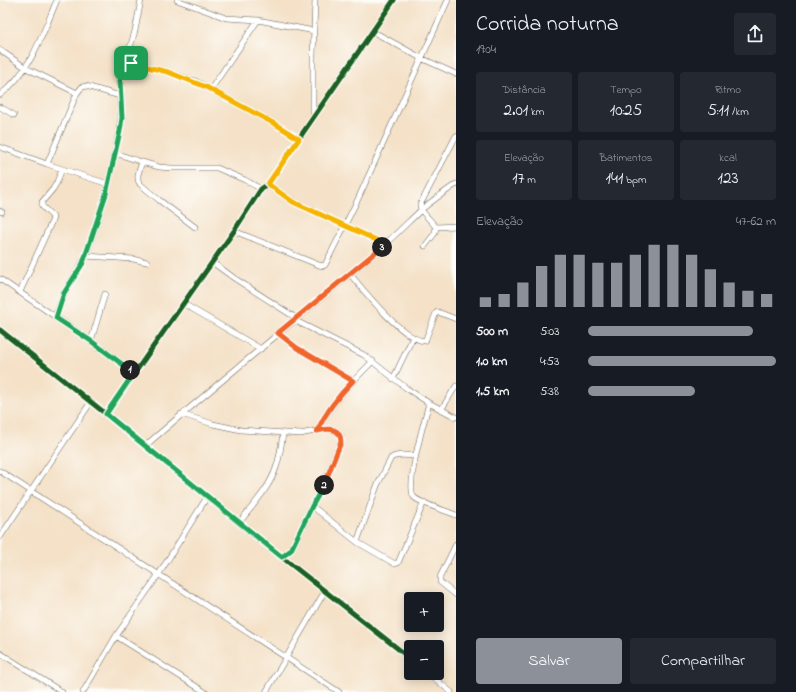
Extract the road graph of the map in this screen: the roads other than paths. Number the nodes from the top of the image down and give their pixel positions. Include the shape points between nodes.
1 (57, 0) edge
2 (141, 0) edge
3 (177, 0) edge
4 (315, 0) edge
5 (394, 0) edge
6 (448, 0) edge
7 (187, 2) edge
8 (258, 20) junction
9 (314, 31) junction
10 (372, 31) junction
11 (0, 50) edge
12 (421, 58) junction
13 (126, 61) junction
14 (26, 68) junction
15 (456, 74) edge
16 (211, 89) junction
17 (78, 93) junction
18 (0, 95) edge
19 (120, 96) junction
20 (0, 106) edge
21 (14, 116) dead end
22 (313, 118) junction
23 (456, 136) edge
24 (299, 139) junction
25 (0, 147) edge
26 (115, 153) junction
27 (142, 162) junction
28 (47, 164) junction
29 (62, 169) junction
30 (108, 184) junction
31 (268, 184) junction
32 (456, 184) edge
33 (261, 189) junction
34 (421, 210) junction
35 (195, 226) dead end
36 (345, 226) junction
37 (456, 226) edge
38 (436, 227) junction
39 (234, 231) junction
40 (385, 244) junction
41 (425, 246) dead end
42 (86, 256) junction
43 (147, 262) dead end
44 (212, 262) junction
45 (350, 274) junction
46 (0, 279) edge
47 (20, 292) junction
48 (105, 294) dead end
49 (184, 304) junction
50 (56, 318) junction
51 (295, 319) junction
52 (456, 319) edge
53 (0, 330) edge
54 (278, 333) junction
55 (413, 337) junction
56 (91, 341) junction
57 (261, 349) junction
58 (373, 361) junction
59 (134, 373) junction
60 (393, 379) junction
61 (353, 381) junction
62 (456, 386) edge
63 (91, 402) junction
64 (429, 403) junction
65 (441, 410) junction
66 (106, 414) junction
67 (181, 414) junction
68 (456, 417) edge
69 (317, 431) junction
70 (283, 434) junction
71 (145, 446) junction
72 (416, 456) junction
73 (0, 471) edge
74 (31, 492) junction
75 (207, 497) junction
76 (424, 502) junction
77 (312, 506) junction
78 (456, 515) edge
79 (239, 523) junction
80 (0, 537) edge
81 (357, 542) junction
82 (456, 544) edge
83 (282, 557) junction
84 (159, 574) junction
85 (325, 591) junction
86 (456, 595) edge
87 (116, 636) junction
88 (0, 653) edge
89 (404, 653) edge
90 (287, 658) junction
91 (436, 680) edge
92 (62, 692) edge
93 (83, 692) edge
94 (205, 692) edge
95 (266, 692) edge
96 (339, 692) edge
97 (451, 692) edge

1 - 14 street
2 - 13 street
3 - 7 street
4 - 9 street
5 - 10 street
6 - 12 street
7 - 8 street via 226,18
8 - 9 street
8 - 16 street
9 - 22 street
10 - 12 street
10 - 22 street
11 - 14 street
12 - 15 street
12 - 36 street
13 - 16 street via 175,74
13 - 19 street via 120,81
14 - 17 street
14 - 18 street
16 - 24 street
17 - 19 street via 86,86
17 - 28 street
19 - 26 street via 122,118
20 - 21 street
22 - 24 street
23 - 34 street via 420,205
24 - 31 street
25 - 28 street
26 - 27 street
26 - 30 street
27 - 33 street via 171,168 217,168
27 - 35 street via 138,176 140,184
28 - 29 street
29 - 30 street
29 - 47 street via 53,189 42,202 42,206 53,217
30 - 42 street
31 - 33 street
31 - 36 street via 293,202
32 - 34 street
33 - 39 street
34 - 38 street
34 - 40 street
36 - 39 street via 323,266
36 - 40 street
37 - 38 street
38 - 41 street via 435,233
39 - 44 street
40 - 45 street
42 - 43 street
42 - 50 street via 64,293
44 - 49 street
44 - 51 street
45 - 51 street
45 - 55 street via 384,312
46 - 47 street
47 - 50 street
48 - 56 street
49 - 57 street
49 - 59 street
50 - 56 street
51 - 54 street
51 - 58 street
52 - 55 street via 438,312 425,341
53 - 63 street
54 - 57 street
54 - 61 street via 297,348
55 - 60 street
56 - 59 street
57 - 67 street
58 - 60 street
58 - 61 street
59 - 66 street
60 - 64 street
61 - 69 street via 330,407
62 - 65 street
63 - 66 street
63 - 74 street
64 - 65 street
64 - 72 street
65 - 68 street
66 - 71 street
67 - 70 street via 227,428
67 - 71 street
69 - 70 street
69 - 77 street via 334,430 341,436 341,442
70 - 79 street via 273,476
71 - 75 street
72 - 76 street via 412,494 414,498
72 - 81 street via 400,455 390,458
73 - 74 street
74 - 80 street
74 - 84 street
75 - 79 street
75 - 84 street
76 - 78 street
76 - 81 street via 397,564
77 - 81 street
77 - 83 street via 291,550
79 - 83 street
82 - 86 street via 440,577 440,582
83 - 85 street
84 - 87 street
84 - 90 street
85 - 89 street
85 - 90 street
87 - 93 street
87 - 94 street
88 - 92 street
90 - 95 street
90 - 96 street
91 - 97 street

